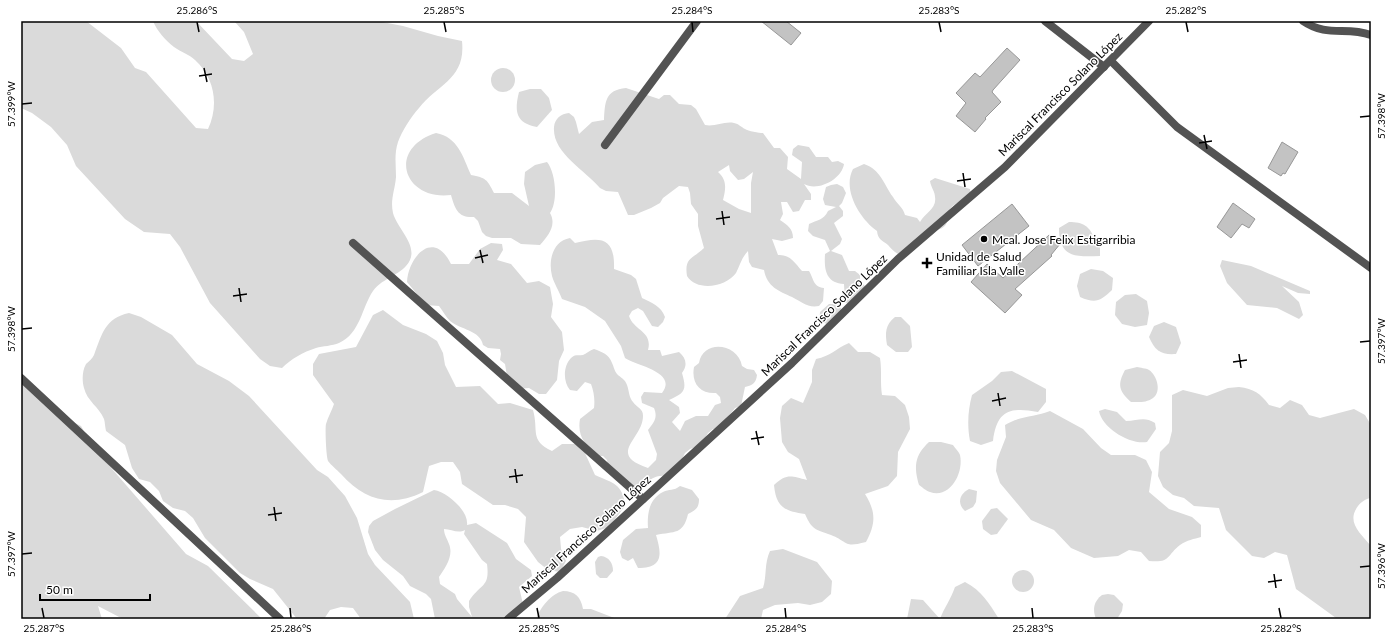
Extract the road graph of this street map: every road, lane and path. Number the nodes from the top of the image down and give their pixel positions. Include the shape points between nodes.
1 (697, 21) edge
2 (1045, 21) edge
3 (1149, 21) edge
4 (1303, 21) edge
5 (1371, 35) edge
6 (1107, 64) junction
7 (605, 145) dead end
8 (353, 243) dead end
9 (1371, 268) edge
10 (21, 378) edge
11 (643, 499) junction
12 (280, 619) edge
13 (508, 619) edge

1 - 7 street
2 - 6 street
3 - 6 street, Mariscal Francisco Solano López
4 - 5 street via 1326,32 1358,31
6 - 9 street via 1177,127
6 - 11 street, Mariscal Francisco Solano López via 1004,166 898,259 792,363
8 - 11 street
10 - 12 street
11 - 13 street, Mariscal Francisco Solano López

